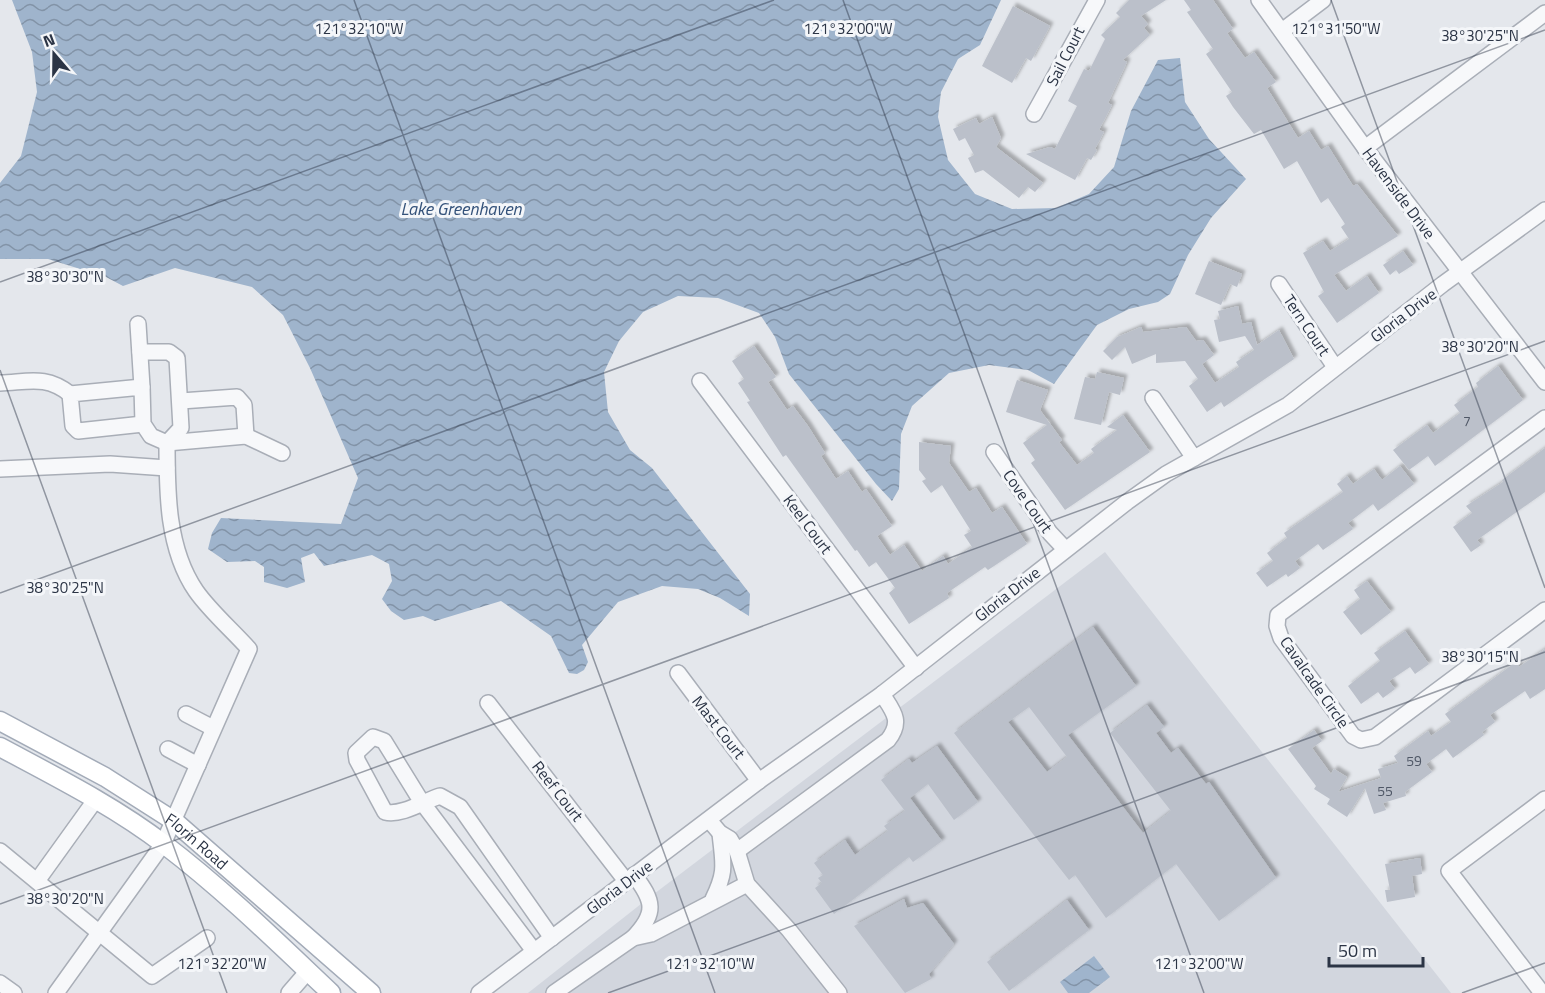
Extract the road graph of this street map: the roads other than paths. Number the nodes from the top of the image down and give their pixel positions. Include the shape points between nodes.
1 (1097, 0) edge
2 (1259, 0) edge
3 (1323, 0) edge
4 (1545, 12) edge
5 (1282, 31) junction
6 (1034, 114) dead end
7 (1365, 148) junction
8 (1545, 210) edge
9 (1459, 273) junction
10 (1279, 284) dead end
11 (138, 324) dead end
12 (140, 352) junction
13 (1335, 367) junction
14 (700, 381) dead end
15 (1545, 381) edge
16 (0, 383) edge
17 (142, 387) junction
18 (70, 394) junction
19 (1153, 398) dead end
20 (182, 401) junction
21 (1545, 418) edge
22 (144, 424) junction
23 (246, 436) junction
24 (167, 443) junction
25 (994, 452) dead end
26 (282, 453) dead end
27 (1194, 458) junction
28 (167, 468) junction
29 (0, 470) edge
30 (1065, 549) junction
31 (1545, 610) edge
32 (916, 668) junction
33 (678, 673) dead end
34 (882, 694) junction
35 (488, 703) dead end
36 (186, 714) dead end
37 (0, 721) edge
38 (213, 729) junction
39 (0, 747) edge
40 (168, 749) dead end
41 (198, 765) junction
42 (759, 781) junction
43 (96, 799) junction
44 (1545, 799) edge
45 (422, 801) junction
46 (709, 820) junction
47 (174, 821) junction
48 (720, 833) junction
49 (164, 844) junction
50 (0, 851) edge
51 (737, 851) junction
52 (630, 878) junction
53 (37, 881) junction
54 (747, 884) junction
55 (713, 899) junction
56 (528, 902) junction
57 (507, 916) junction
58 (100, 933) junction
59 (207, 938) dead end
60 (552, 938) junction
61 (633, 938) junction
62 (534, 951) junction
63 (308, 970) junction
64 (0, 983) edge
65 (14, 993) edge
66 (56, 993) edge
67 (289, 993) edge
68 (332, 993) edge
69 (371, 993) edge
70 (479, 993) edge
71 (554, 993) edge
72 (839, 993) edge
73 (1542, 993) edge

1 - 6 street, Sail Court
2 - 5 street, Havenside Drive
3 - 5 street
4 - 7 street
5 - 7 street, Havenside Drive
7 - 9 street, Havenside Drive
8 - 9 street, Gloria Drive
9 - 13 street, Gloria Drive
9 - 15 street, Havenside Drive
10 - 13 street, Tern Court
11 - 12 street
12 - 17 street
12 - 20 street via 174,353
13 - 27 street, Gloria Drive via 1288,405
14 - 32 street, Keel Court
16 - 18 street via 47,381
17 - 18 street
17 - 22 street
18 - 22 street via 75,430
19 - 27 street
20 - 23 street via 237,397 244,405
20 - 24 street via 182,428
21 - 31 street, Cavalcade Circle via 1278,615 1278,626 1281,638 1353,736 1361,740 1375,737
22 - 24 street via 151,436
23 - 24 street
23 - 26 street
24 - 28 street
25 - 30 street, Cove Court
27 - 30 street, Gloria Drive via 1166,474
28 - 29 street via 110,464
28 - 38 street via 175,546 196,590 249,649
30 - 32 street, Gloria Drive
32 - 34 street, Gloria Drive
33 - 42 street, Mast Court
34 - 42 street, Gloria Drive
34 - 51 street via 897,718 896,730 888,740
35 - 52 street, Reef Court
36 - 38 street
37 - 47 main road, Florin Road via 105,777
38 - 41 street
39 - 43 main road, Florin Road
40 - 41 street
41 - 47 street
42 - 46 street, Gloria Drive
43 - 49 main road, Florin Road
43 - 53 street
44 - 73 street via 1449,871
45 - 45 street via 384,741 373,737 356,753 386,812 394,814
45 - 56 street via 440,796 460,807
45 - 57 street
46 - 48 street
46 - 52 street, Gloria Drive
47 - 49 street
47 - 69 main road, Florin Road
48 - 51 street via 730,839
48 - 55 street via 724,862 722,880
49 - 58 street
49 - 63 main road, Florin Road via 235,902
50 - 53 street
51 - 54 street
52 - 60 street, Gloria Drive
52 - 61 street, Reef Court via 648,893 651,907 645,925
53 - 58 street
54 - 55 street
54 - 72 street
55 - 61 street via 651,934
56 - 57 street
56 - 60 street
57 - 62 street
58 - 59 street via 152,976
58 - 66 street
60 - 62 street, Gloria Drive
61 - 71 street
62 - 70 street, Gloria Drive
63 - 67 street
63 - 68 main road, Florin Road
64 - 65 street

